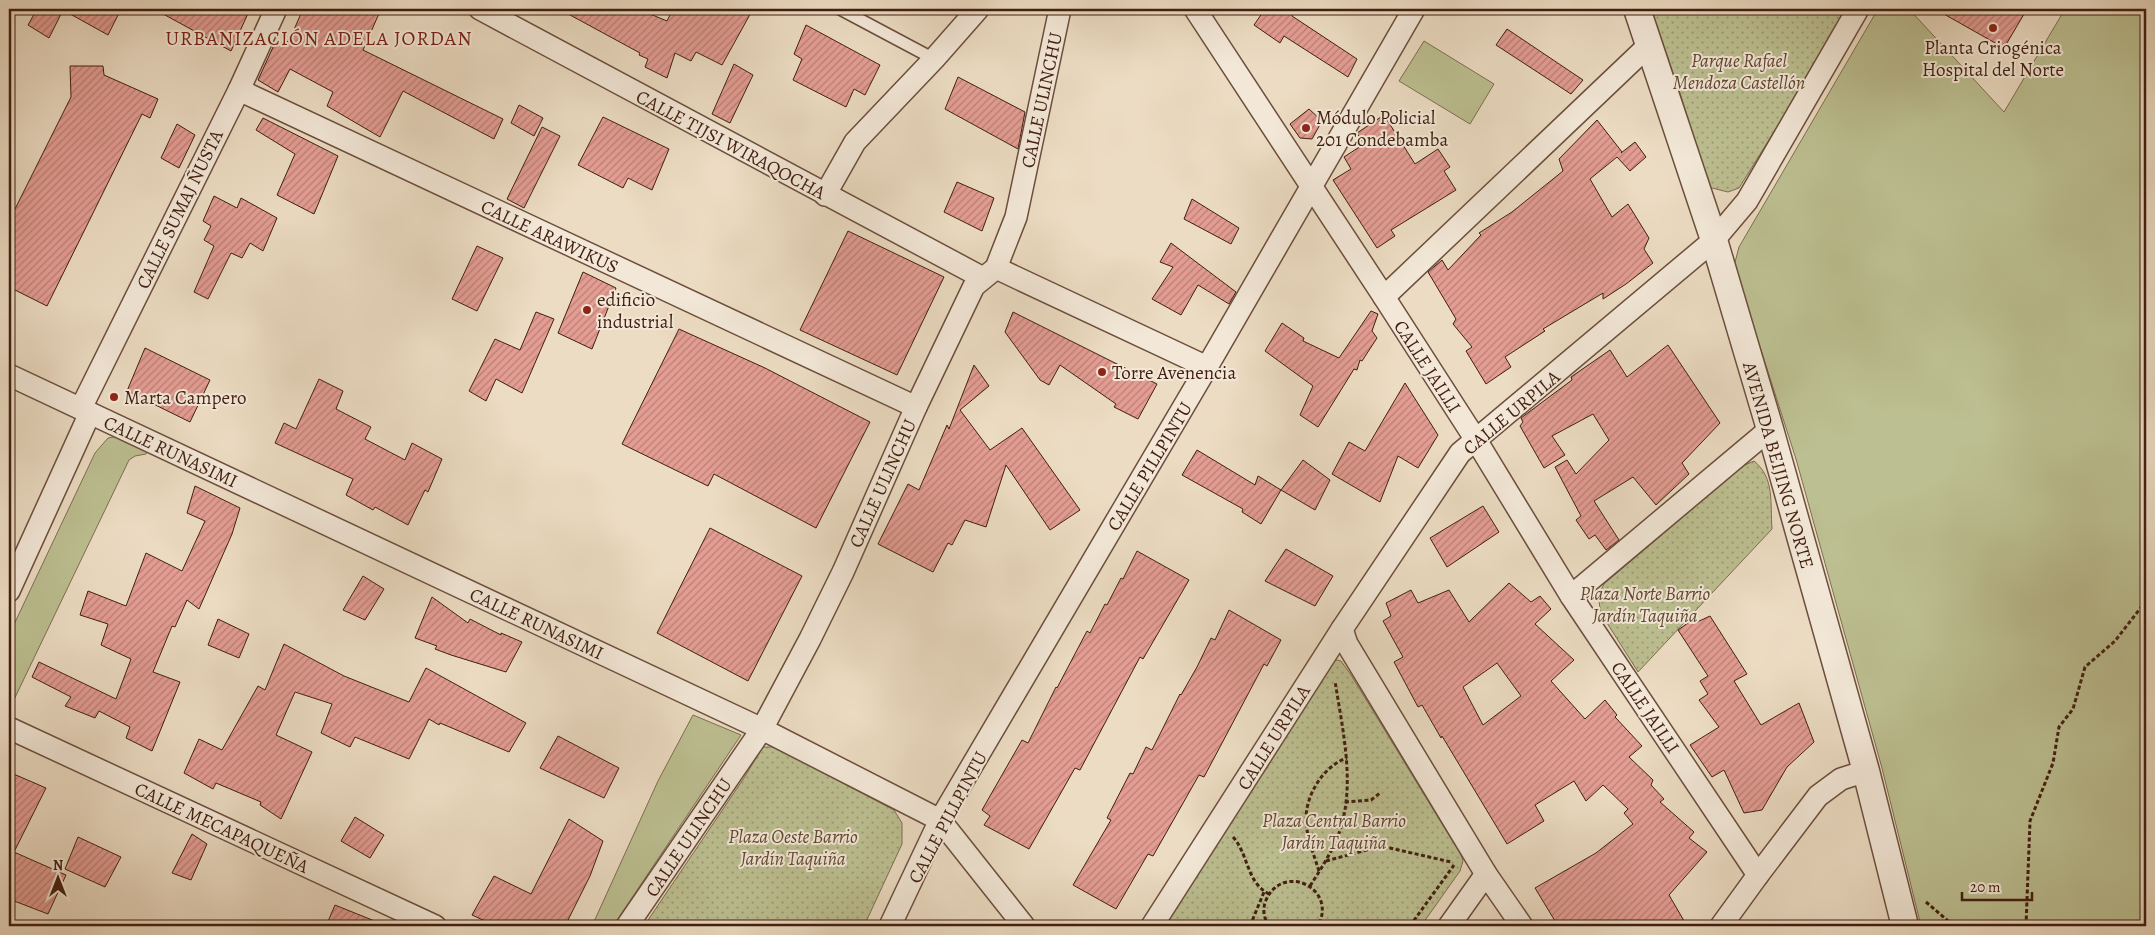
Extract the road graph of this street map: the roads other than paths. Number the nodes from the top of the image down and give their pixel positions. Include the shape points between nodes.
1 (276, 9) edge
2 (480, 9) edge
3 (840, 9) edge
4 (978, 9) edge
5 (1195, 9) edge
6 (1414, 9) edge
7 (1637, 9) edge
8 (1858, 9) edge
9 (1058, 10) edge
10 (1649, 45) junction
11 (934, 59) junction
12 (239, 90) junction
13 (1311, 186) junction
14 (825, 195) junction
15 (1714, 240) junction
16 (989, 273) junction
17 (1384, 297) junction
18 (1207, 367) junction
19 (9, 374) edge
20 (916, 407) junction
21 (86, 411) junction
22 (1770, 429) junction
23 (1476, 440) junction
24 (9, 592) edge
25 (1571, 596) junction
26 (1342, 629) junction
27 (9, 728) edge
28 (762, 729) junction
29 (1866, 772) junction
30 (940, 820) junction
31 (1486, 874) junction
32 (1758, 875) junction
33 (434, 926) edge
34 (627, 926) edge
35 (890, 926) edge
36 (1024, 926) edge
37 (1152, 926) edge
38 (1449, 926) edge
39 (1522, 926) edge
40 (1721, 926) edge
41 (1905, 926) edge

1 - 12 street, CALLE SUMAJ ÑUSTA
2 - 14 street, CALLE TIJSI WIRAQOCHA
3 - 11 lane
4 - 11 street
5 - 13 street, CALLE JAILLI
6 - 13 street, CALLE PILLPINTU
7 - 10 street, AVENIDA BEIJING NORTE
8 - 15 street, CALLE URPILA via 1747,201
9 - 16 street, CALLE ULINCHU via 1016,217
10 - 15 street, AVENIDA BEIJING NORTE
10 - 17 street
11 - 14 street via 855,142
12 - 20 street, CALLE ARAWIKUS
12 - 21 street, CALLE SUMAJ ÑUSTA
13 - 17 street, CALLE JAILLI
13 - 18 street, CALLE PILLPINTU
14 - 16 street, CALLE TIJSI WIRAQOCHA
15 - 22 street, AVENIDA BEIJING NORTE
15 - 23 street, CALLE URPILA
16 - 18 street, CALLE TIJSI WIRAQOCHA
16 - 20 street, CALLE ULINCHU via 974,286
17 - 23 street, CALLE JAILLI
18 - 30 street, CALLE PILLPINTU
19 - 21 street, CALLE RUNASIMI
20 - 28 street, CALLE ULINCHU via 843,572
21 - 24 street, CALLE SUMAJ ÑUSTA
21 - 28 street, CALLE RUNASIMI
22 - 25 street
22 - 29 street, AVENIDA BEIJING NORTE
23 - 25 street, CALLE JAILLI
23 - 26 street, CALLE URPILA via 1460,454
25 - 32 street, CALLE JAILLI
26 - 31 street via 1347,644
26 - 37 street, CALLE URPILA
27 - 33 street, CALLE MECAPAQUEÑA
28 - 30 street, CALLE RUNASIMI
28 - 34 street, CALLE ULINCHU
29 - 32 street via 1842,779 1818,796
29 - 41 street, AVENIDA BEIJING NORTE
30 - 35 street, CALLE PILLPINTU
30 - 36 street, CALLE RUNASIMI
31 - 38 street
31 - 39 street
32 - 40 street

